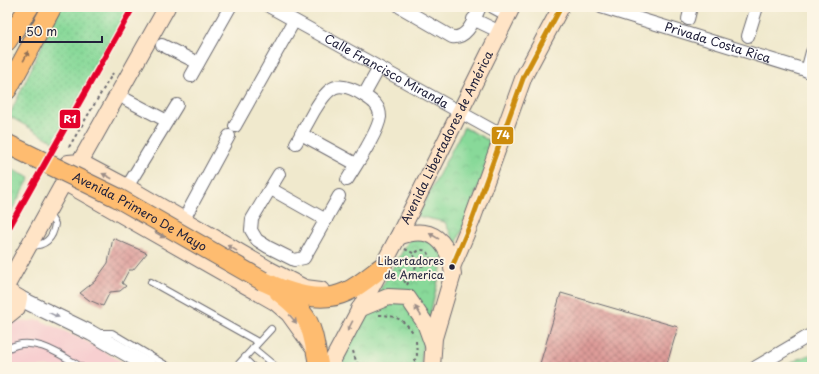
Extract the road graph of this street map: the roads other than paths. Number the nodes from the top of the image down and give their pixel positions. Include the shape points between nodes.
1 (29, 7) edge
2 (52, 7) edge
3 (167, 7) edge
4 (270, 7) edge
5 (400, 7) edge
6 (480, 7) edge
7 (493, 7) edge
8 (561, 7) edge
9 (601, 7) edge
10 (691, 7) edge
11 (757, 7) edge
12 (225, 9) edge
13 (510, 11) edge
14 (474, 19) junction
15 (688, 19) dead end
16 (294, 20) junction
17 (500, 32) junction
18 (748, 36) dead end
19 (7, 41) edge
20 (162, 45) dead end
21 (811, 56) edge
22 (198, 63) junction
23 (376, 66) junction
24 (809, 72) edge
25 (191, 76) dead end
26 (7, 90) edge
27 (360, 93) junction
28 (127, 100) dead end
29 (176, 105) dead end
30 (461, 113) junction
31 (167, 121) junction
32 (503, 136) junction
33 (7, 144) edge
34 (80, 162) junction
35 (356, 164) junction
36 (279, 174) dead end
37 (347, 180) dead end
38 (64, 182) junction
39 (127, 187) junction
40 (271, 189) junction
41 (339, 196) dead end
42 (184, 219) junction
43 (326, 220) junction
44 (398, 237) junction
45 (273, 250) junction
46 (452, 267) junction
47 (382, 268) junction
48 (266, 275) junction
49 (151, 282) dead end
50 (7, 285) edge
51 (13, 294) edge
52 (359, 309) junction
53 (7, 316) edge
54 (271, 329) dead end
55 (91, 333) junction
56 (812, 334) edge
57 (258, 342) junction
58 (433, 347) junction
59 (253, 348) junction
60 (7, 349) edge
61 (244, 358) junction
62 (317, 360) edge
63 (81, 367) edge
64 (150, 367) edge
65 (169, 367) edge
66 (236, 367) edge
67 (254, 367) edge
68 (276, 367) edge
69 (329, 367) edge
70 (432, 367) edge
71 (756, 367) edge

1 - 19 highway
26 -> 2 highway
3 - 34 main road
4 - 16 street, Calle Francisco Miranda
5 - 14 street via 452,37 459,38 465,34
6 - 14 street
7 - 13 street
8 - 32 main road via 524,76
9 - 24 street, Privada Costa Rica
10 - 15 street
11 - 18 street
12 - 22 street
13 - 17 main road, Avenida Libertadores de América
14 - 17 street
16 - 23 street, Calle Francisco Miranda
16 - 42 street
17 - 30 main road, Avenida Libertadores de América
20 - 22 street
21 - 24 street
22 - 25 street
23 - 27 street
23 - 30 street, Calle Francisco Miranda
27 - 35 street via 376,104 380,116 378,125
27 - 35 street via 341,86 325,93 299,139
28 - 31 street
29 - 31 street
30 - 32 street, Calle Francisco Miranda
30 - 44 main road, Avenida Libertadores de América
31 - 39 street
32 - 46 main road
33 - 48 highway, Avenida Primero De Mayo, bridge
34 - 38 main road via 68,163 65,166
39 -> 34 main road
35 - 37 street
36 - 40 street
38 - 50 main road
38 -> 62 main road via 275,302 297,324
39 - 42 main road
40 - 43 street
40 - 45 street via 252,219 251,230 257,240
41 - 43 street
48 -> 42 main road
43 - 45 street via 304,258 294,260
46 -> 44 main road via 442,242 435,236 416,232
44 - 47 main road, Avenida Libertadores de América
45 - 48 street
46 - 58 main road via 453,274
47 - 48 highway, Avenida Primero De Mayo via 346,293 329,297 300,295
47 - 52 main road
48 - 62 highway, Avenida Primero De Mayo via 305,315 311,326
49 - 57 lane
51 - 53 main road via 17,308
51 -> 55 street
58 -> 52 main road via 425,323 408,298 388,297
52 -> 69 main road
54 - 57 lane
55 - 64 street
55 - 65 lane via 112,333
56 - 71 street
57 - 59 lane
58 - 70 main road
59 - 61 lane
59 - 68 lane
60 - 63 lane via 25,343 39,345
61 - 66 lane
61 - 67 lane

